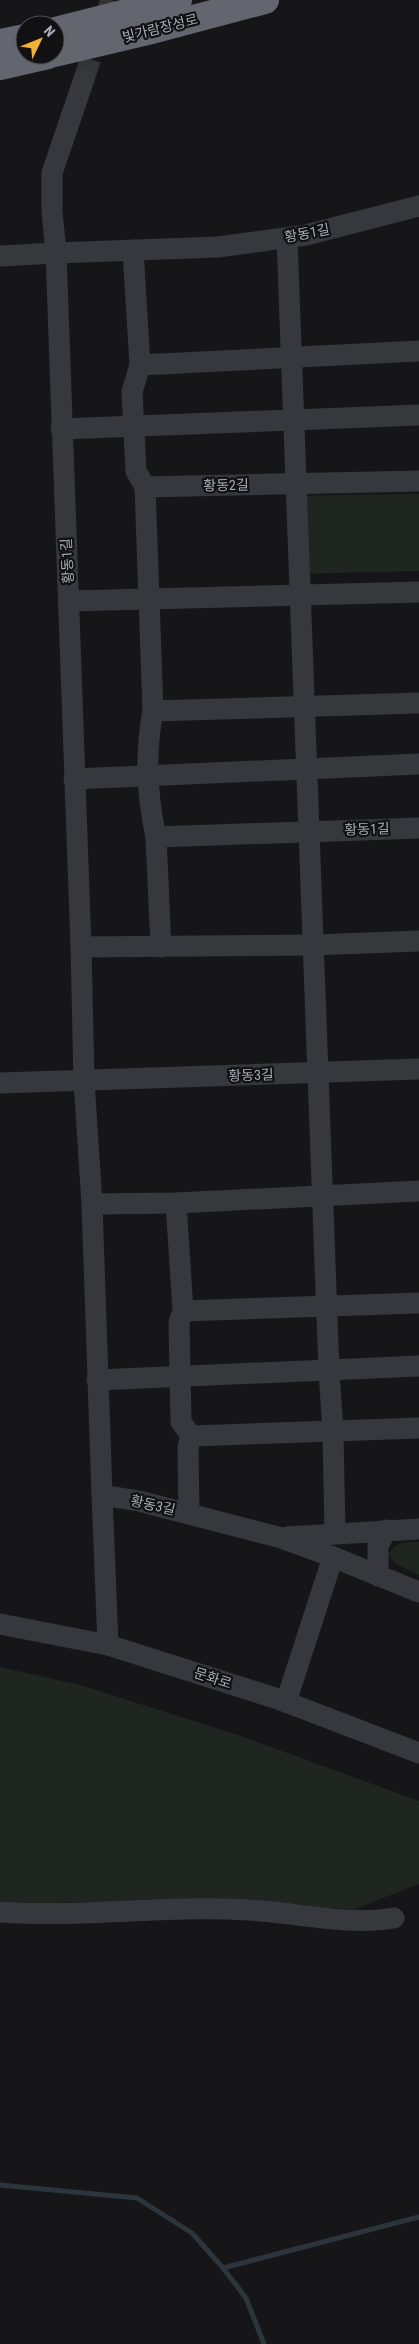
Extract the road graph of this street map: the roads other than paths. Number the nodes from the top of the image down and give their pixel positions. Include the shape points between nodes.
1 (178, 0) edge
2 (264, 0) edge
3 (65, 28) edge
4 (15, 40) edge
5 (0, 43) edge
6 (65, 51) edge
7 (15, 63) edge
8 (0, 66) edge
9 (84, 79) tunnel mouth
10 (419, 206) edge
11 (288, 238) junction
12 (133, 250) junction
13 (56, 253) junction
14 (0, 256) edge
15 (419, 351) edge
16 (292, 357) junction
17 (140, 365) junction
18 (419, 415) edge
19 (294, 420) junction
20 (134, 426) junction
21 (62, 429) junction
22 (419, 481) edge
23 (296, 484) junction
24 (145, 486) junction
25 (419, 592) edge
26 (300, 596) junction
27 (148, 599) junction
28 (69, 601) junction
29 (419, 703) edge
30 (306, 708) junction
31 (154, 711) junction
32 (419, 764) edge
33 (308, 769) junction
34 (149, 776) junction
35 (74, 779) junction
36 (419, 828) edge
37 (309, 831) junction
38 (156, 837) junction
39 (419, 941) edge
40 (313, 945) junction
41 (81, 947) junction
42 (160, 947) junction
43 (419, 1068) edge
44 (318, 1072) junction
45 (84, 1081) junction
46 (0, 1083) edge
47 (419, 1190) edge
48 (322, 1196) junction
49 (176, 1203) junction
50 (92, 1204) junction
51 (419, 1303) edge
52 (326, 1306) junction
53 (183, 1311) junction
54 (419, 1366) edge
55 (329, 1371) junction
56 (180, 1377) junction
57 (97, 1380) junction
58 (419, 1428) edge
59 (333, 1432) junction
60 (191, 1436) junction
61 (102, 1495) junction
62 (189, 1514) junction
63 (419, 1529) edge
64 (386, 1530) junction
65 (335, 1533) junction
66 (278, 1537) junction
67 (333, 1557) junction
68 (378, 1576) junction
69 (419, 1592) edge
70 (0, 1624) edge
71 (108, 1645) junction
72 (286, 1702) junction
73 (419, 1753) edge
74 (0, 1912) edge
75 (394, 1918) dead end

1 - 3 highway, 빛가람장성로
2 - 6 highway, 빛가람장성로
4 - 5 highway
7 - 8 highway
9 - 13 street via 52,173
10 - 11 street, 황동1길
11 - 12 street, 황동1길 via 218,247
11 - 16 street
12 - 13 street, 황동1길
12 - 17 street
13 - 14 street
13 - 21 street, 황동1길
15 - 16 street
16 - 17 street
16 - 19 street
17 - 20 street via 132,392
18 - 19 street
19 - 20 street
19 - 23 street
20 - 21 street
20 - 24 street via 136,470
21 - 28 street, 황동1길
22 - 23 street, 황동2길
23 - 24 street, 황동2길
23 - 26 street
24 - 27 street
25 - 26 street
26 - 27 street
26 - 30 street
27 - 28 street
27 - 31 street
28 - 35 street, 황동1길
29 - 30 street
30 - 31 street
30 - 33 street
31 - 34 street via 147,739
32 - 33 street
33 - 34 street
33 - 37 street
34 - 35 street
34 - 38 street
35 - 41 street, 황동1길
36 - 37 street, 황동1길
37 - 38 street, 황동1길
37 - 40 street
38 - 42 street
39 - 40 street
40 - 42 street
40 - 44 street
41 - 42 street
41 - 45 street, 황동1길
43 - 44 street, 황동3길
44 - 45 street, 황동3길
44 - 48 street
45 - 46 street, 황동3길
45 - 50 street
47 - 48 street
48 - 49 street
48 - 52 street
49 - 50 street
49 - 53 street
50 - 57 street
51 - 52 street
52 - 53 street
52 - 55 street
53 - 56 street via 179,1322
54 - 55 street
55 - 56 street
55 - 59 street
56 - 57 street
56 - 60 street via 181,1422
57 - 61 street
58 - 59 street
59 - 60 street
59 - 65 street
60 - 62 street, 황동3길 via 188,1446
61 - 62 street, 황동3길
61 - 71 street
62 - 66 street
63 - 64 street
64 - 65 street
64 - 68 street via 378,1546
65 - 66 street
66 - 67 street
67 - 68 street
67 - 72 street
68 - 69 street
70 - 71 street, 문화로
71 - 72 street, 문화로
72 - 73 street, 문화로
74 - 75 street via 37,1915 246,1910 372,1922

